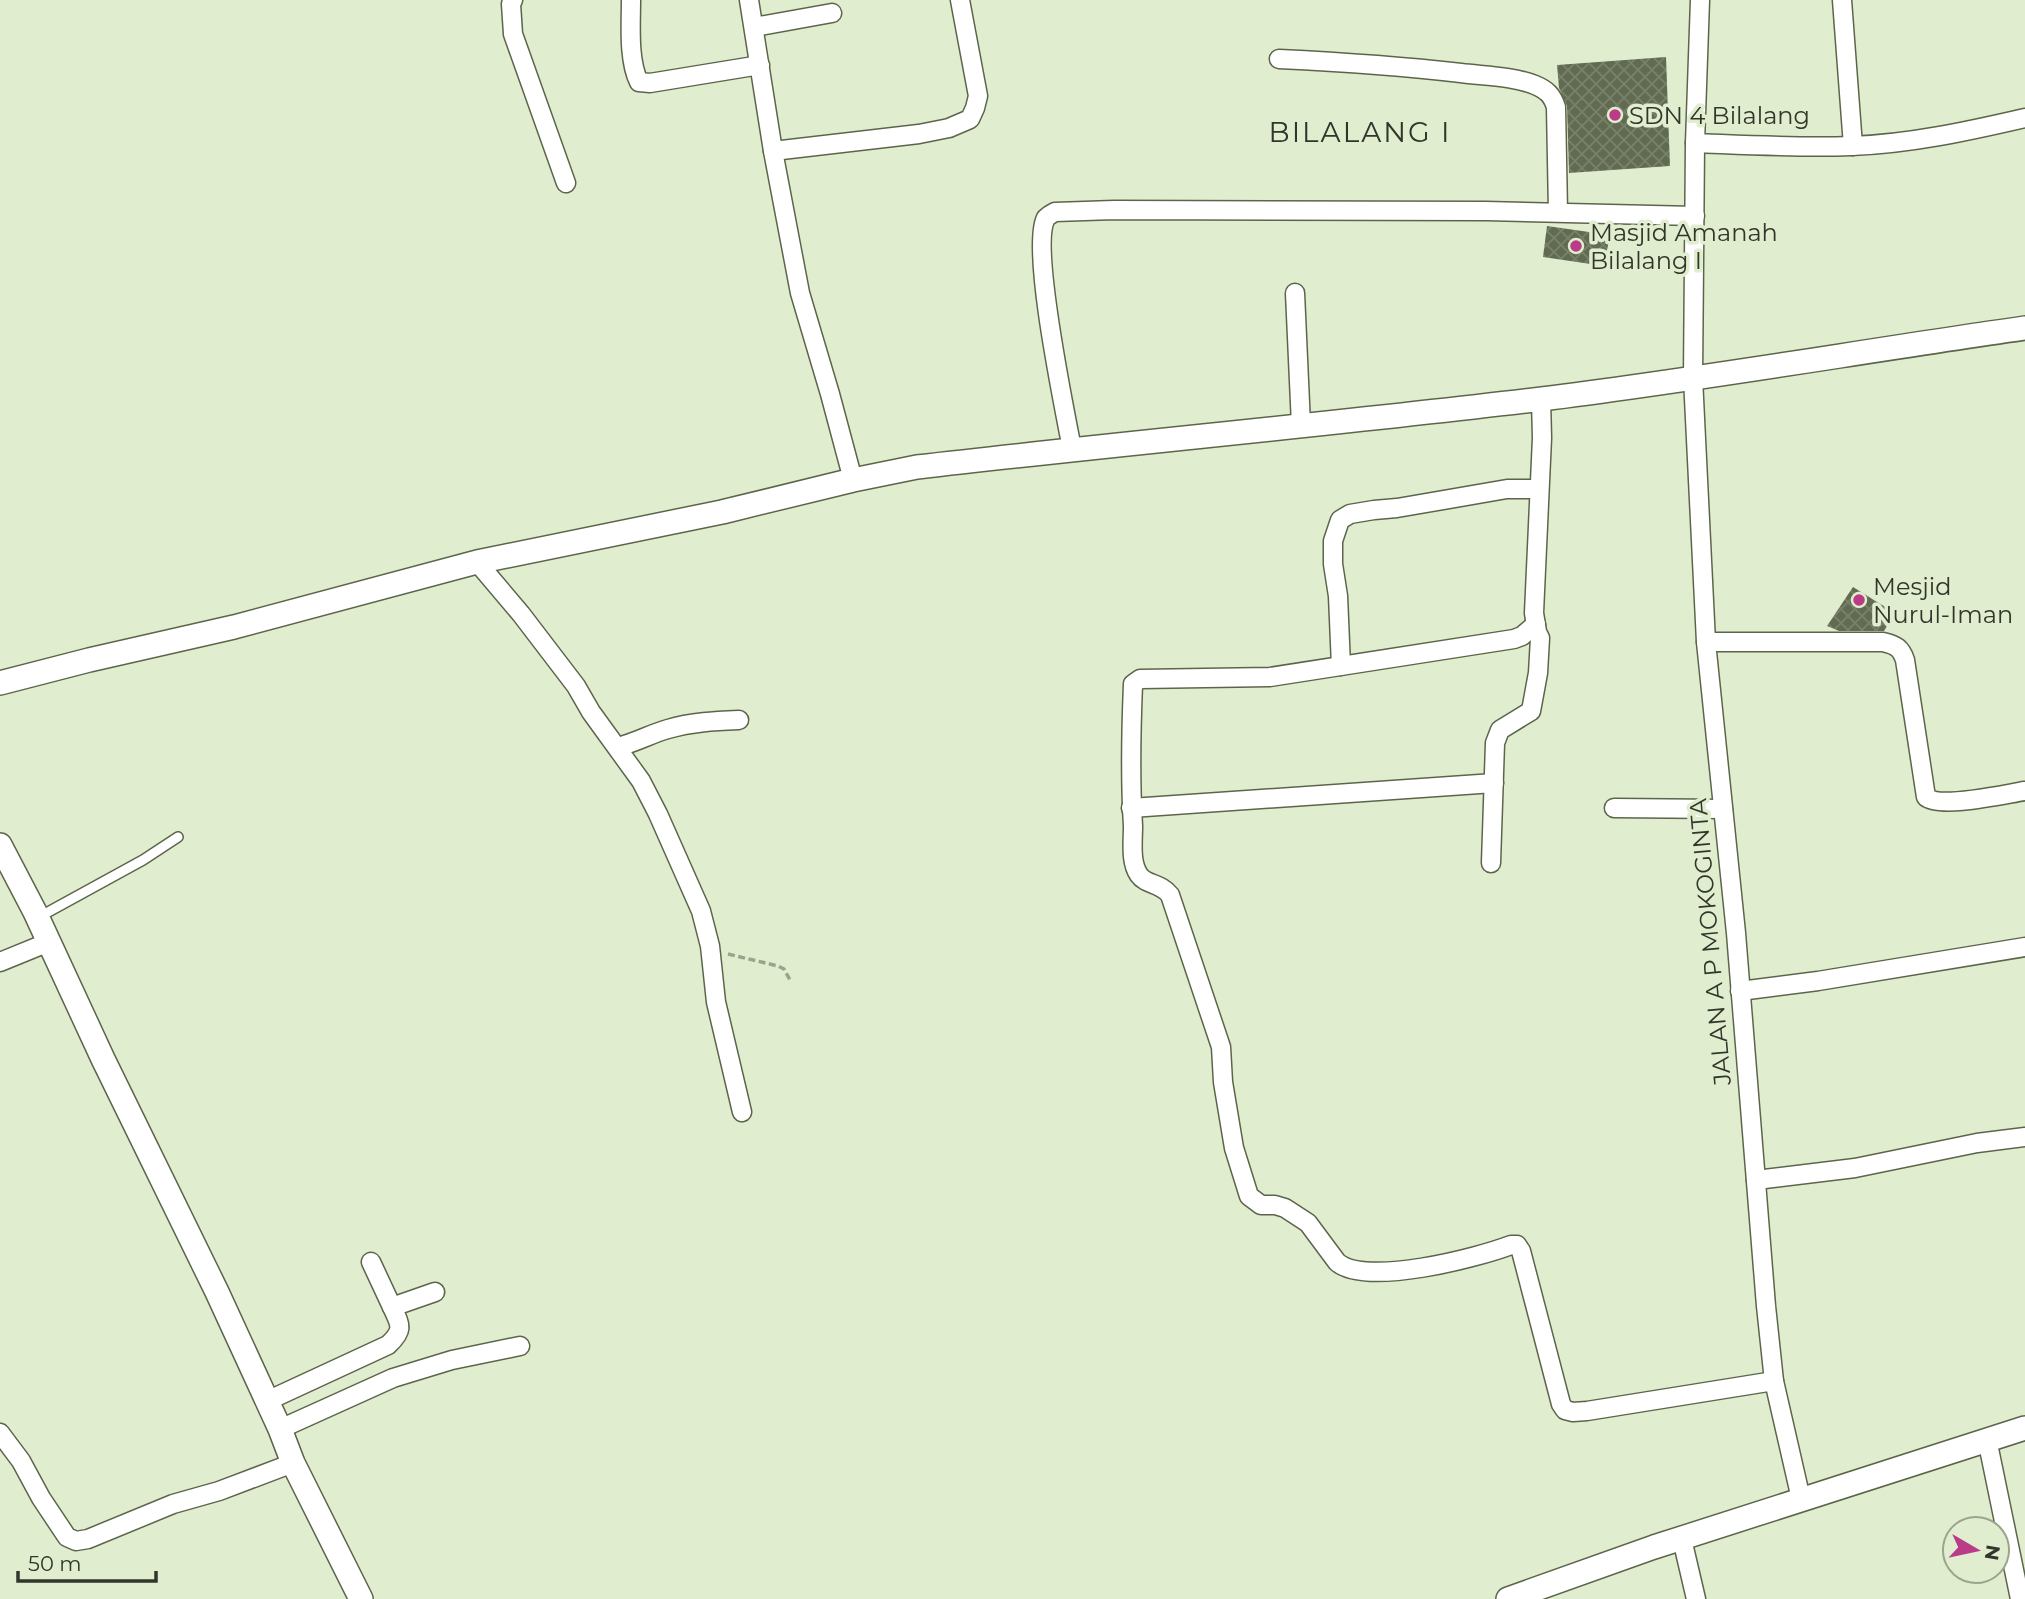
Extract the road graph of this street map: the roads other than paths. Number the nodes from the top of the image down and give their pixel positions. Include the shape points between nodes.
1 (513, 0) edge
2 (631, 0) edge
3 (749, 0) edge
4 (960, 0) edge
5 (1700, 0) edge
6 (1842, 0) edge
7 (832, 13) dead end
8 (754, 27) junction
9 (1279, 59) dead end
10 (760, 65) junction
11 (2025, 118) edge
12 (1695, 144) junction
13 (1853, 146) junction
14 (773, 150) junction
15 (566, 183) dead end
16 (1559, 212) junction
17 (1695, 216) junction
18 (1295, 293) dead end
19 (2025, 328) edge
20 (1693, 378) junction
21 (1541, 399) junction
22 (1301, 425) junction
23 (1072, 449) junction
24 (853, 481) junction
25 (1539, 489) junction
26 (477, 562) junction
27 (1536, 624) junction
28 (1706, 642) junction
29 (1341, 666) junction
30 (0, 683) edge
31 (739, 720) dead end
32 (617, 747) junction
33 (1494, 783) junction
34 (2025, 790) edge
35 (1131, 808) junction
36 (1614, 808) dead end
37 (1723, 809) junction
38 (178, 837) dead end
39 (0, 845) edge
40 (1491, 863) dead end
41 (38, 918) junction
42 (49, 942) junction
43 (2025, 947) edge
44 (0, 962) edge
45 (1740, 991) junction
46 (742, 1112) dead end
47 (2025, 1137) edge
48 (1756, 1180) junction
49 (371, 1262) dead end
50 (435, 1292) dead end
51 (392, 1307) junction
52 (520, 1346) dead end
53 (1774, 1381) junction
54 (267, 1401) junction
55 (2025, 1428) edge
56 (280, 1429) junction
57 (0, 1433) edge
58 (1987, 1439) junction
59 (293, 1463) junction
60 (1801, 1499) junction
61 (1682, 1539) junction
62 (360, 1599) edge
63 (1508, 1599) edge
64 (1696, 1599) edge
65 (2020, 1599) edge

1 - 15 street via 513,34
2 - 10 street via 639,82
3 - 8 street
4 - 14 street via 978,96 970,119 919,134
5 - 12 street, JALAN A P MOKOGINTA
6 - 13 street
7 - 8 street
8 - 10 street
9 - 16 street via 1386,64 1504,78 1545,91 1552,95 1556,107
10 - 14 street
11 - 13 street
12 - 13 street
12 - 17 street, JALAN A P MOKOGINTA
14 - 24 street via 800,293
16 - 17 street
16 - 23 street via 1097,210 1051,214 1043,239 1047,306
17 - 20 street, JALAN A P MOKOGINTA
18 - 22 street
19 - 20 street
20 - 21 street
20 - 28 street, JALAN A P MOKOGINTA
21 - 22 street
21 - 25 street
22 - 23 street
23 - 24 street via 917,467
24 - 26 street
25 - 27 street
25 - 29 street via 1507,489 1350,514 1340,520 1332,541
26 - 30 street
26 - 32 street via 558,662
27 - 29 street via 1514,639
27 - 33 street via 1540,638 1533,705 1528,714 1500,730 1495,743
28 - 34 street via 1896,645 1905,660 1926,797 1938,802
28 - 37 street, JALAN A P MOKOGINTA
29 - 35 street via 1264,677 1135,681
31 - 32 street via 689,724
32 - 46 street via 658,814 701,911
33 - 35 street
33 - 40 street
35 - 53 street via 1136,869 1140,877 1170,895 1221,1047 1234,1148 1249,1196 1261,1205 1285,1208 1308,1223 1337,1262 1354,1270 1399,1271 1517,1245 1565,1410 1587,1411
36 - 37 street
37 - 45 street, JALAN A P MOKOGINTA
38 - 41 lane
39 - 41 street
41 - 42 street
42 - 44 street
42 - 54 street
43 - 45 street
45 - 48 street, JALAN A P MOKOGINTA
47 - 48 street via 1855,1168
48 - 53 street, JALAN A P MOKOGINTA
49 - 51 street
50 - 51 street
51 - 54 street via 400,1330 388,1345
52 - 56 street via 393,1378
53 - 60 street, JALAN A P MOKOGINTA
54 - 56 street
55 - 58 street
56 - 59 street
57 - 59 street via 58,1525 76,1541
58 - 60 street
58 - 65 street
59 - 62 street
60 - 61 street
61 - 63 street
61 - 64 street

